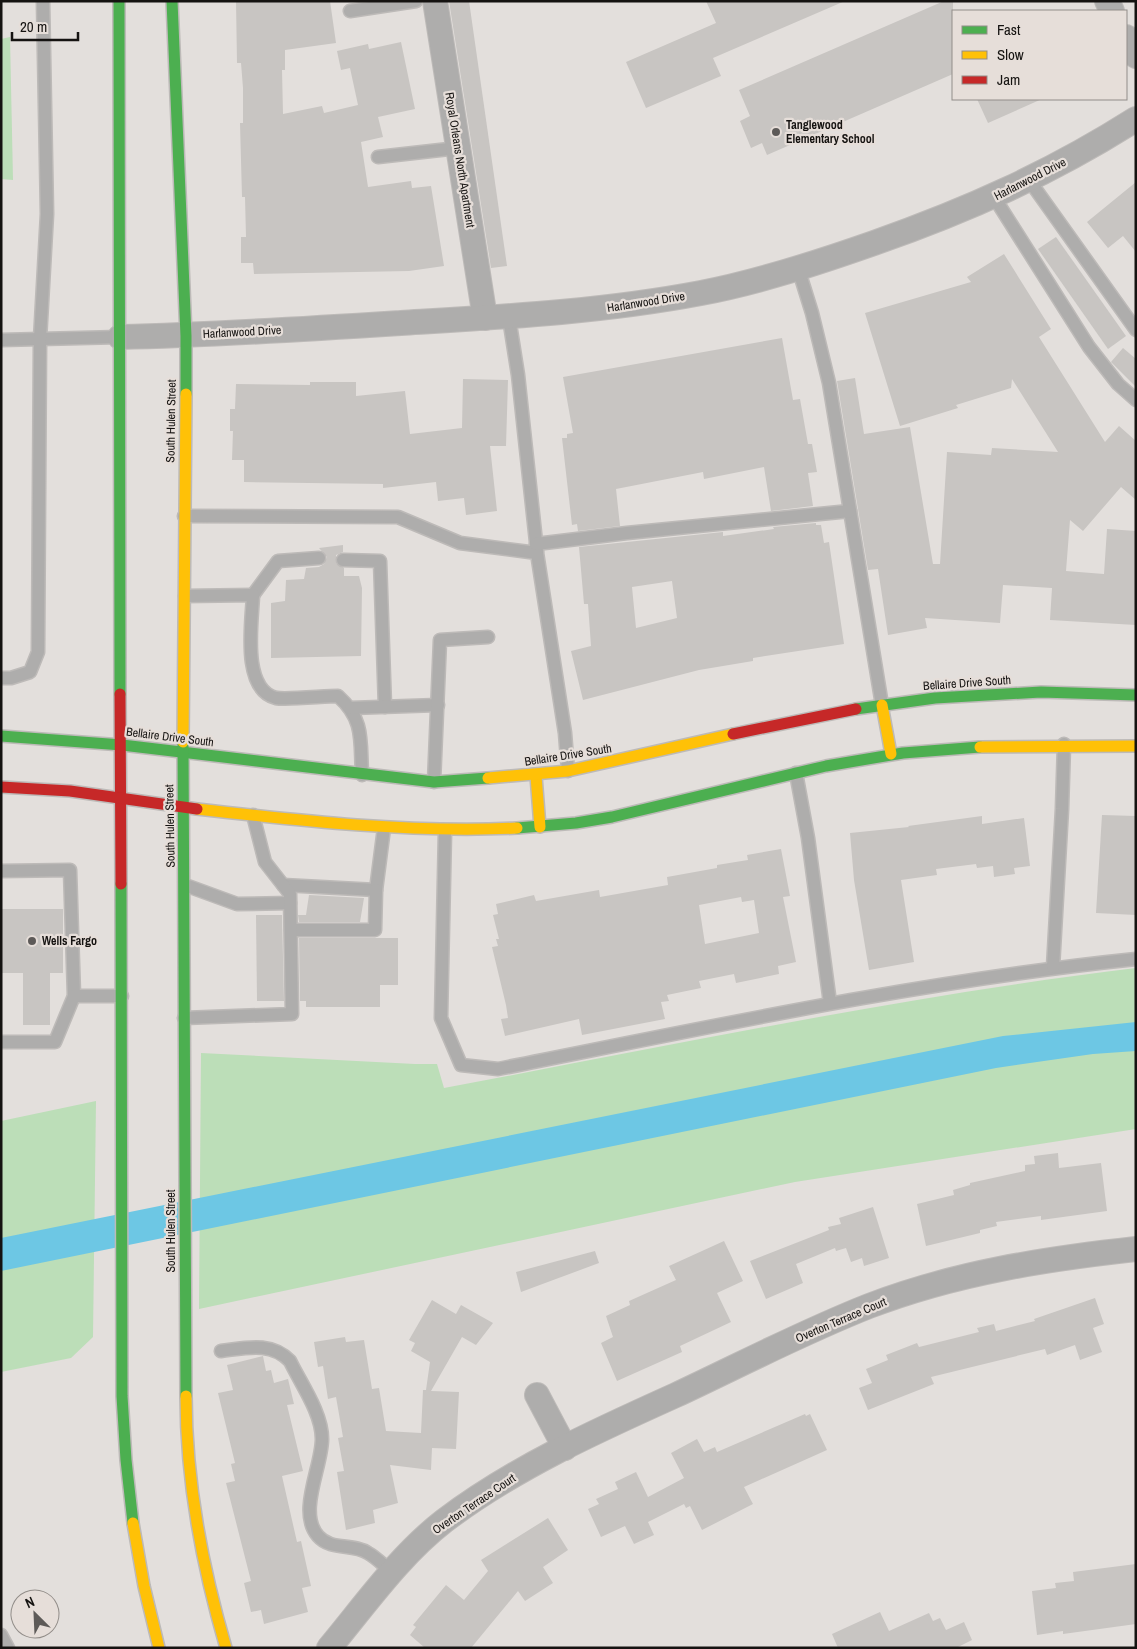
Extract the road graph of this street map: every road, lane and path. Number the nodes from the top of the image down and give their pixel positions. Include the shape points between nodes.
1 (43, 1) edge
2 (119, 1) edge
3 (172, 1) edge
4 (416, 1) edge
5 (435, 1) edge
6 (350, 11) dead end
7 (1127, 39) edge
8 (1136, 56) edge
9 (1136, 119) edge
10 (458, 148) junction
11 (378, 157) dead end
12 (1029, 180) junction
13 (994, 197) junction
14 (798, 268) junction
15 (485, 318) junction
16 (509, 318) junction
17 (1136, 330) edge
18 (186, 336) junction
19 (120, 337) junction
20 (40, 339) junction
21 (1, 340) edge
22 (1136, 400) edge
23 (850, 511) junction
24 (184, 516) junction
25 (536, 549) junction
26 (319, 558) dead end
27 (343, 560) dead end
28 (253, 595) junction
29 (185, 596) junction
30 (488, 637) dead end
31 (1, 678) edge
32 (1136, 695) edge
33 (438, 705) junction
34 (882, 705) junction
35 (385, 707) junction
36 (351, 708) junction
37 (1, 736) edge
38 (1064, 744) junction
39 (122, 745) junction
40 (1136, 746) edge
41 (184, 753) junction
42 (891, 754) junction
43 (568, 772) junction
44 (796, 773) junction
45 (362, 775) junction
46 (536, 776) junction
47 (434, 782) junction
48 (1, 787) edge
49 (121, 799) junction
50 (183, 807) junction
51 (253, 814) junction
52 (540, 827) junction
53 (384, 828) junction
54 (445, 831) junction
55 (1, 871) edge
56 (185, 885) junction
57 (283, 885) junction
58 (376, 890) junction
59 (290, 903) junction
60 (291, 930) junction
61 (1136, 959) edge
62 (1053, 967) junction
63 (74, 996) junction
64 (122, 996) junction
65 (830, 1003) junction
66 (184, 1018) junction
67 (1, 1042) edge
68 (1136, 1249) edge
69 (221, 1351) dead end
70 (536, 1394) dead end
71 (565, 1448) junction
72 (392, 1572) junction
73 (1, 1635) edge
74 (8, 1648) edge
75 (159, 1648) edge
76 (226, 1648) edge
77 (329, 1648) edge

1 - 20 lane via 47,214
2 - 19 main road
3 - 18 main road, South Hulen Street
4 - 6 lane
5 - 10 street, Royal Orleans North Apartment
7 - 8 street
9 - 12 street, Harlanwood Drive
10 - 11 lane
10 - 15 street, Royal Orleans North Apartment
12 - 13 street, Harlanwood Drive
12 - 17 lane
13 - 14 street, Harlanwood Drive via 880,241
13 - 22 lane via 1088,347 1118,384
14 - 16 street, Harlanwood Drive via 703,293 623,306
14 - 23 lane via 829,383
15 - 16 street, Harlanwood Drive
15 - 18 street, Harlanwood Drive
16 - 25 lane
18 - 19 street, Harlanwood Drive
18 - 24 main road, South Hulen Street
19 - 20 lane
19 - 39 main road
20 - 21 lane
20 - 31 lane via 38,652 30,672
23 - 25 lane via 627,533
23 - 34 lane
24 - 25 lane via 398,517 460,543
24 - 29 main road, South Hulen Street
25 - 43 lane
26 - 28 lane via 278,561
27 - 35 lane via 380,561
28 - 29 lane
28 - 36 lane via 251,667 260,688 275,698 338,696
29 - 41 main road, South Hulen Street
30 - 33 lane via 440,640
32 - 34 main road, Bellaire Drive South via 1032,692
33 - 35 lane
33 - 47 lane
34 - 42 main road
34 - 43 main road, Bellaire Drive South via 821,715
35 - 36 lane
36 - 45 lane via 358,723
37 - 39 main road, Bellaire Drive South
38 - 40 main road
38 - 42 main road
38 - 62 lane
39 - 41 main road, Bellaire Drive South
39 - 49 main road
41 - 45 main road, Bellaire Drive South
41 - 50 main road, South Hulen Street
42 - 44 main road
43 - 46 main road, Bellaire Drive South
44 - 52 main road via 640,812
44 - 65 lane
45 - 47 main road, Bellaire Drive South
46 - 47 main road, Bellaire Drive South
46 - 52 main road
48 - 49 main road via 64,790
49 - 50 main road
49 - 64 main road
50 - 51 main road
50 - 56 main road, South Hulen Street
51 - 53 main road
51 - 57 lane via 265,862
52 - 54 main road
53 - 54 main road
53 - 58 lane
54 - 65 lane via 441,1018 461,1065 498,1069
55 - 63 lane via 70,870
56 - 59 lane via 237,904
56 - 66 main road, South Hulen Street
57 - 58 lane
57 - 59 lane via 290,894
58 - 60 lane via 375,930
59 - 60 lane
60 - 66 lane via 292,1014
61 - 62 lane
62 - 65 lane
63 - 64 lane
63 - 67 lane via 56,1042
64 - 75 main road via 122,1396 130,1498
66 - 76 main road, South Hulen Street via 188,1442 209,1586
68 - 71 street, Overton Terrace Court via 1028,1262 936,1284 869,1306
69 - 72 lane via 258,1346 272,1348 290,1361 319,1422 322,1436 310,1503 312,1527 329,1543 368,1552
70 - 71 street
71 - 72 street, Overton Terrace Court via 444,1521
72 - 77 street, Overton Terrace Court
73 - 74 lane

